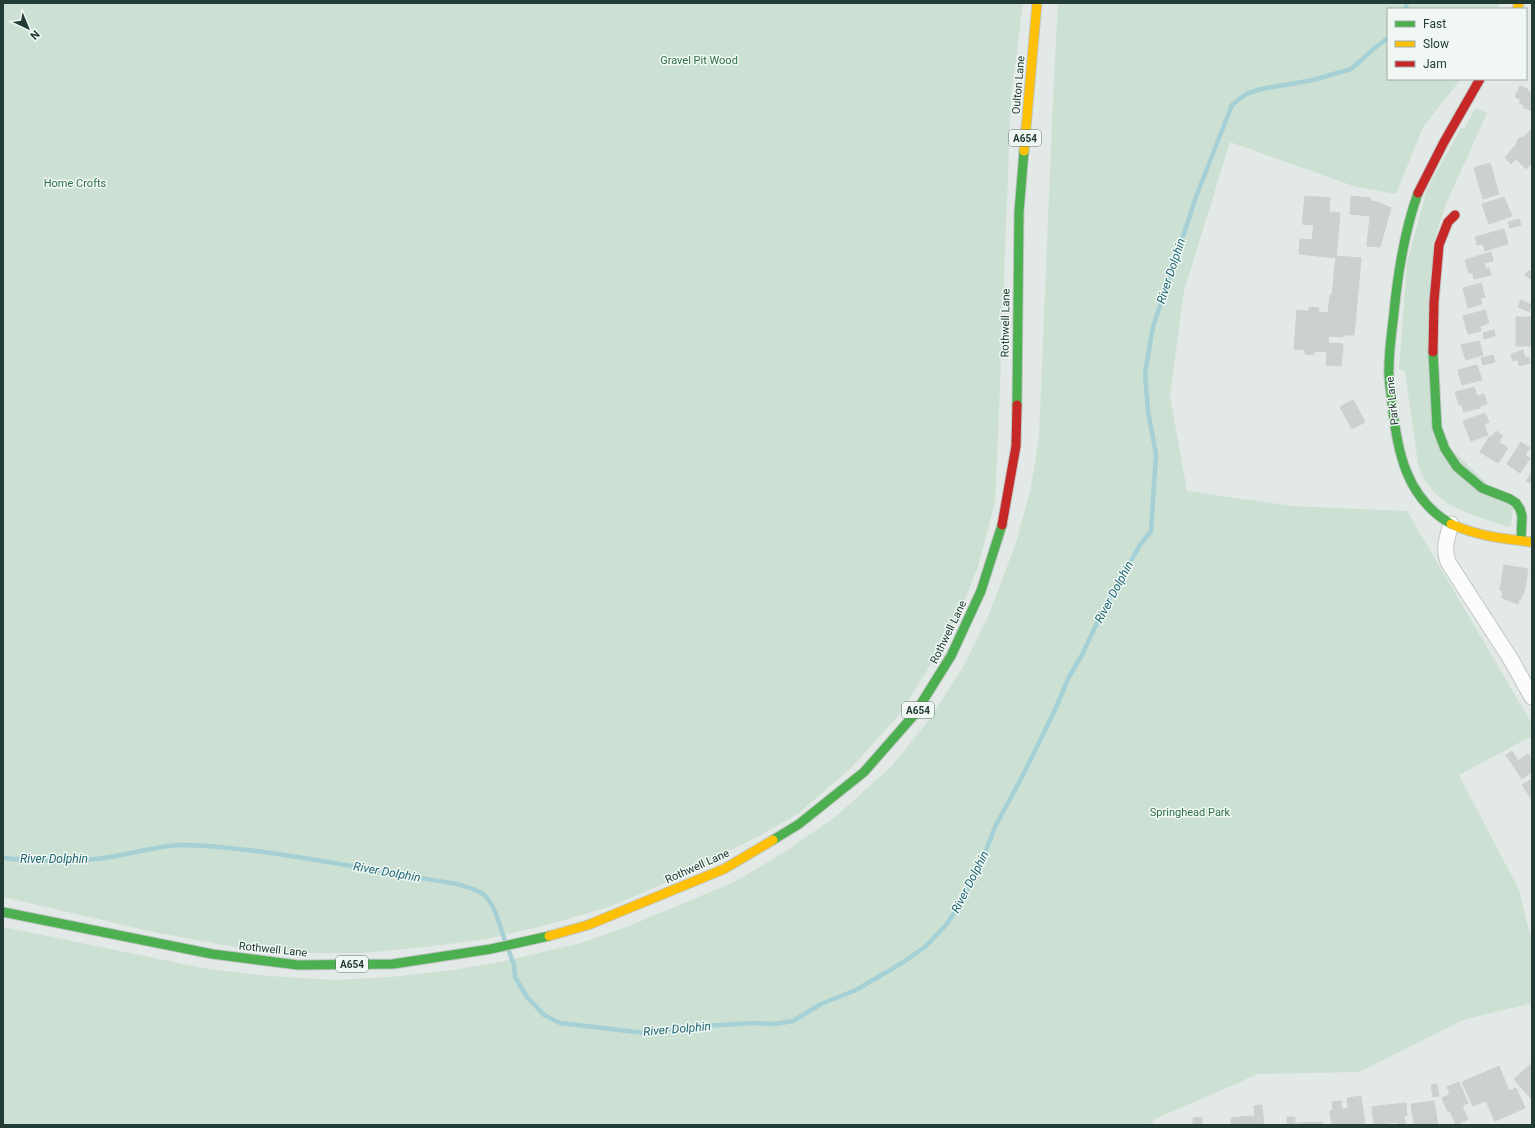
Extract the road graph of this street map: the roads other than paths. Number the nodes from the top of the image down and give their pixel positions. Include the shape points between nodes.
1 (1037, 3) edge
2 (1479, 80) edge
3 (1455, 214) dead end
4 (1018, 266) joint
5 (1451, 524) junction
6 (1521, 540) junction
7 (1532, 542) edge
8 (1532, 697) edge
9 (3, 912) edge

1 - 4 main road, Oulton Lane / A654 via 1018,212
2 - 5 main road, Park Lane via 1419,190 1403,240 1388,363 1392,413 1400,458 1412,486 1426,505
3 - 6 main road via 1448,222 1441,238 1435,295 1433,346 1437,428 1445,449 1464,475 1482,488 1516,503 1522,516
4 - 9 main road, Rothwell Lane / A654 via 1016,446 1003,523 981,591 951,656 914,715 864,772 799,824 724,869 588,925 491,949 393,964 298,965 212,954
5 - 6 main road, Park Lane via 1473,532
5 - 8 street via 1445,543 1448,562
6 - 7 main road, Park Lane

